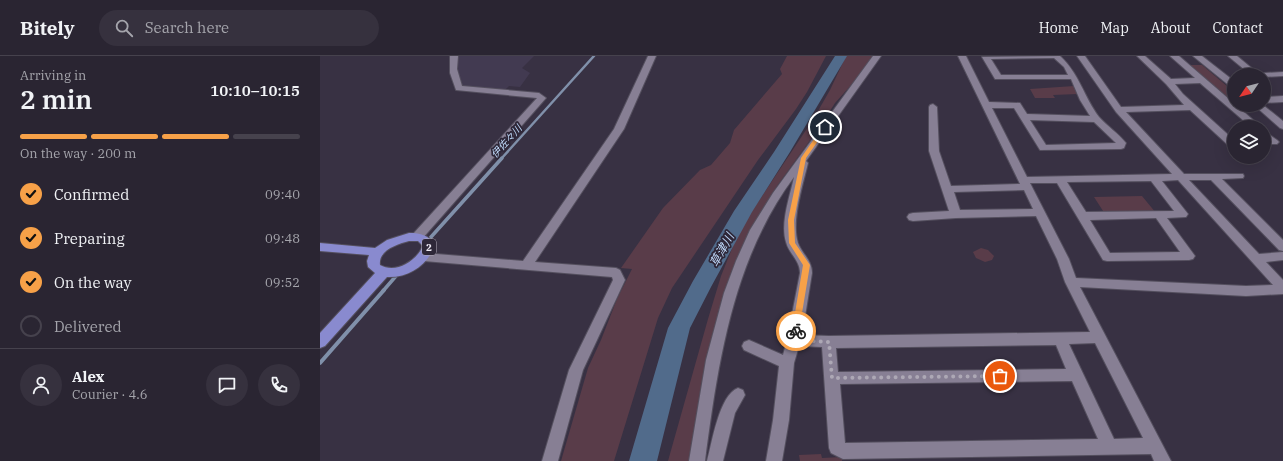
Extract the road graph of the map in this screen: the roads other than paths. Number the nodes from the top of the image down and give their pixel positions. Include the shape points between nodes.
1 (454, 56) edge
2 (652, 56) edge
3 (877, 56) edge
4 (962, 56) edge
5 (1013, 56) edge
6 (1081, 56) edge
7 (1141, 56) edge
8 (1174, 56) edge
9 (1197, 56) edge
10 (1232, 56) edge
11 (1247, 68) edge
12 (1283, 74) edge
13 (1271, 75) edge
14 (1072, 76) junction
15 (1225, 78) edge
16 (1202, 80) junction
17 (1169, 82) junction
18 (1283, 99) edge
19 (1227, 100) edge
20 (1271, 100) edge
21 (988, 105) junction
22 (933, 107) dead end
23 (1192, 107) junction
24 (1119, 110) junction
25 (1240, 112) edge
26 (1266, 112) edge
27 (1026, 117) junction
28 (1096, 119) junction
29 (1249, 120) edge
30 (1283, 126) edge
31 (1227, 139) edge
32 (804, 158) junction
33 (1239, 176) dead end
34 (1214, 177) junction
35 (1182, 178) junction
36 (1155, 179) junction
37 (1060, 180) junction
38 (1025, 184) junction
39 (948, 189) junction
40 (1040, 212) junction
41 (956, 214) junction
42 (1159, 215) junction
43 (1082, 216) junction
44 (913, 218) dead end
45 (416, 237) junction
46 (320, 247) edge
47 (1283, 247) edge
48 (378, 252) junction
49 (1283, 256) edge
50 (424, 257) junction
51 (1255, 259) junction
52 (528, 265) junction
53 (384, 272) junction
54 (1071, 282) junction
55 (1283, 289) edge
56 (1099, 337) junction
57 (1060, 339) junction
58 (794, 340) junction
59 (320, 342) edge
60 (829, 342) junction
61 (749, 346) dead end
62 (787, 363) junction
63 (1076, 374) junction
64 (832, 378) junction
65 (738, 394) dead end
66 (1109, 446) junction
67 (1155, 446) junction
68 (550, 461) edge
69 (697, 461) edge
70 (715, 461) edge
71 (774, 461) edge
72 (1163, 461) edge

1 - 45 street via 454,80 459,88 542,98
2 - 52 street via 619,129
3 - 32 street
4 - 21 street
5 - 14 street via 1056,56 1067,66
5 - 14 street via 986,57 998,77
6 - 24 street
7 - 17 street
8 - 16 street
9 - 15 street
10 - 11 street
12 - 13 street
14 - 28 street
16 - 17 street
16 - 19 street
17 - 23 street
18 - 20 street
21 - 27 street via 1016,105
21 - 38 street
22 - 39 street via 934,151
23 - 24 street
23 - 31 street
24 - 35 street
25 - 29 street
26 - 30 street
27 - 28 street
27 - 28 street via 1043,148 1121,146 1121,143
32 - 58 street via 791,220 792,243 807,265
32 - 69 street via 772,203 744,258 722,327 704,410
33 - 34 street
34 - 35 street
34 - 47 street
35 - 36 street
35 - 51 street
36 - 37 street
36 - 42 street via 1182,214
37 - 38 street
37 - 43 street
38 - 39 street
38 - 40 street
39 - 41 street
40 - 41 street
40 - 54 street
41 - 44 street
42 - 43 street
42 - 43 street via 1188,256 1107,257
45 - 48 main road, 2 via 392,242
45 - 50 main road, 2 via 427,242 429,246
46 - 48 main road
48 - 53 main road via 374,258 374,267
49 - 51 street
50 - 52 street
50 - 53 main road, 2 via 405,269
51 - 55 street
52 - 68 street via 616,273 619,280 576,370
53 - 59 main road
54 - 55 street via 1246,291
54 - 56 street
56 - 57 street
56 - 67 street
57 - 60 street
57 - 63 street
58 - 60 street
58 - 62 street
60 - 64 street
61 - 62 street
62 - 71 street
63 - 64 street
63 - 66 street
64 - 66 street via 837,448 843,451
65 - 70 street via 728,411
66 - 67 street
67 - 72 street

